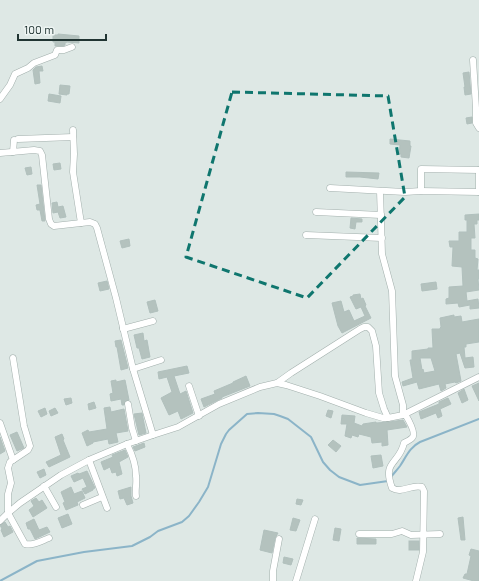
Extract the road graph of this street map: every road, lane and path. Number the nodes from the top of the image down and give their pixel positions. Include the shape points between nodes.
1 (72, 47) dead end
2 (473, 60) dead end
3 (0, 99) edge
4 (479, 128) edge
5 (73, 130) dead end
6 (73, 137) junction
7 (13, 152) junction
8 (0, 153) edge
9 (479, 170) edge
10 (330, 188) dead end
11 (380, 191) junction
12 (421, 191) junction
13 (479, 192) edge
14 (316, 212) dead end
15 (381, 215) junction
16 (81, 223) junction
17 (306, 234) dead end
18 (382, 238) junction
19 (153, 321) dead end
20 (123, 329) junction
21 (13, 358) dead end
22 (161, 360) dead end
23 (133, 369) junction
24 (479, 377) edge
25 (277, 383) junction
26 (189, 386) dead end
27 (128, 404) dead end
28 (404, 415) junction
29 (199, 416) junction
30 (388, 418) junction
31 (0, 423) edge
32 (153, 435) junction
33 (136, 441) junction
34 (127, 444) junction
35 (13, 460) junction
36 (89, 460) junction
37 (44, 486) junction
38 (136, 496) dead end
39 (102, 497) junction
40 (83, 505) dead end
41 (56, 507) dead end
42 (107, 508) dead end
43 (8, 513) junction
44 (315, 519) dead end
45 (0, 521) edge
46 (359, 534) dead end
47 (423, 534) junction
48 (440, 534) dead end
49 (49, 538) dead end
50 (279, 539) dead end
51 (272, 581) edge
52 (296, 581) edge
53 (416, 581) edge

1 - 3 street via 57,50 55,55 15,74
2 - 4 street via 476,123
5 - 6 street
6 - 7 street via 16,140
6 - 16 street via 74,172
7 - 8 street
7 - 16 street via 41,152 50,224 54,226
9 - 12 street via 421,166
9 - 13 street
10 - 11 street
11 - 12 street
11 - 15 street
12 - 13 street
14 - 15 street
15 - 18 street
16 - 20 street via 90,222 97,228
17 - 18 street
18 - 28 street via 383,259 392,290 395,376
19 - 20 street
20 - 23 street
21 - 35 street via 24,426 30,446
22 - 23 street
23 - 32 street
24 - 28 street
25 - 29 street via 260,387
25 - 30 street
25 - 30 street via 360,329 368,327 372,331 376,346 379,393
26 - 29 street
27 - 33 street
28 - 30 street
28 - 47 street via 414,436 404,443 402,451 390,467 390,481 392,488 397,491 413,486 420,486 424,491
29 - 32 street via 178,427
31 - 35 street
32 - 33 street
33 - 34 street
34 - 36 street
34 - 38 street via 136,475
35 - 43 street via 8,465 11,483
36 - 37 street
36 - 39 street
37 - 41 street
37 - 43 street
39 - 40 street
39 - 42 street
43 - 45 street
43 - 49 street via 25,544
44 - 52 street
46 - 47 street via 392,534 402,531 411,535
47 - 48 street
47 - 53 street via 423,552
50 - 51 street

